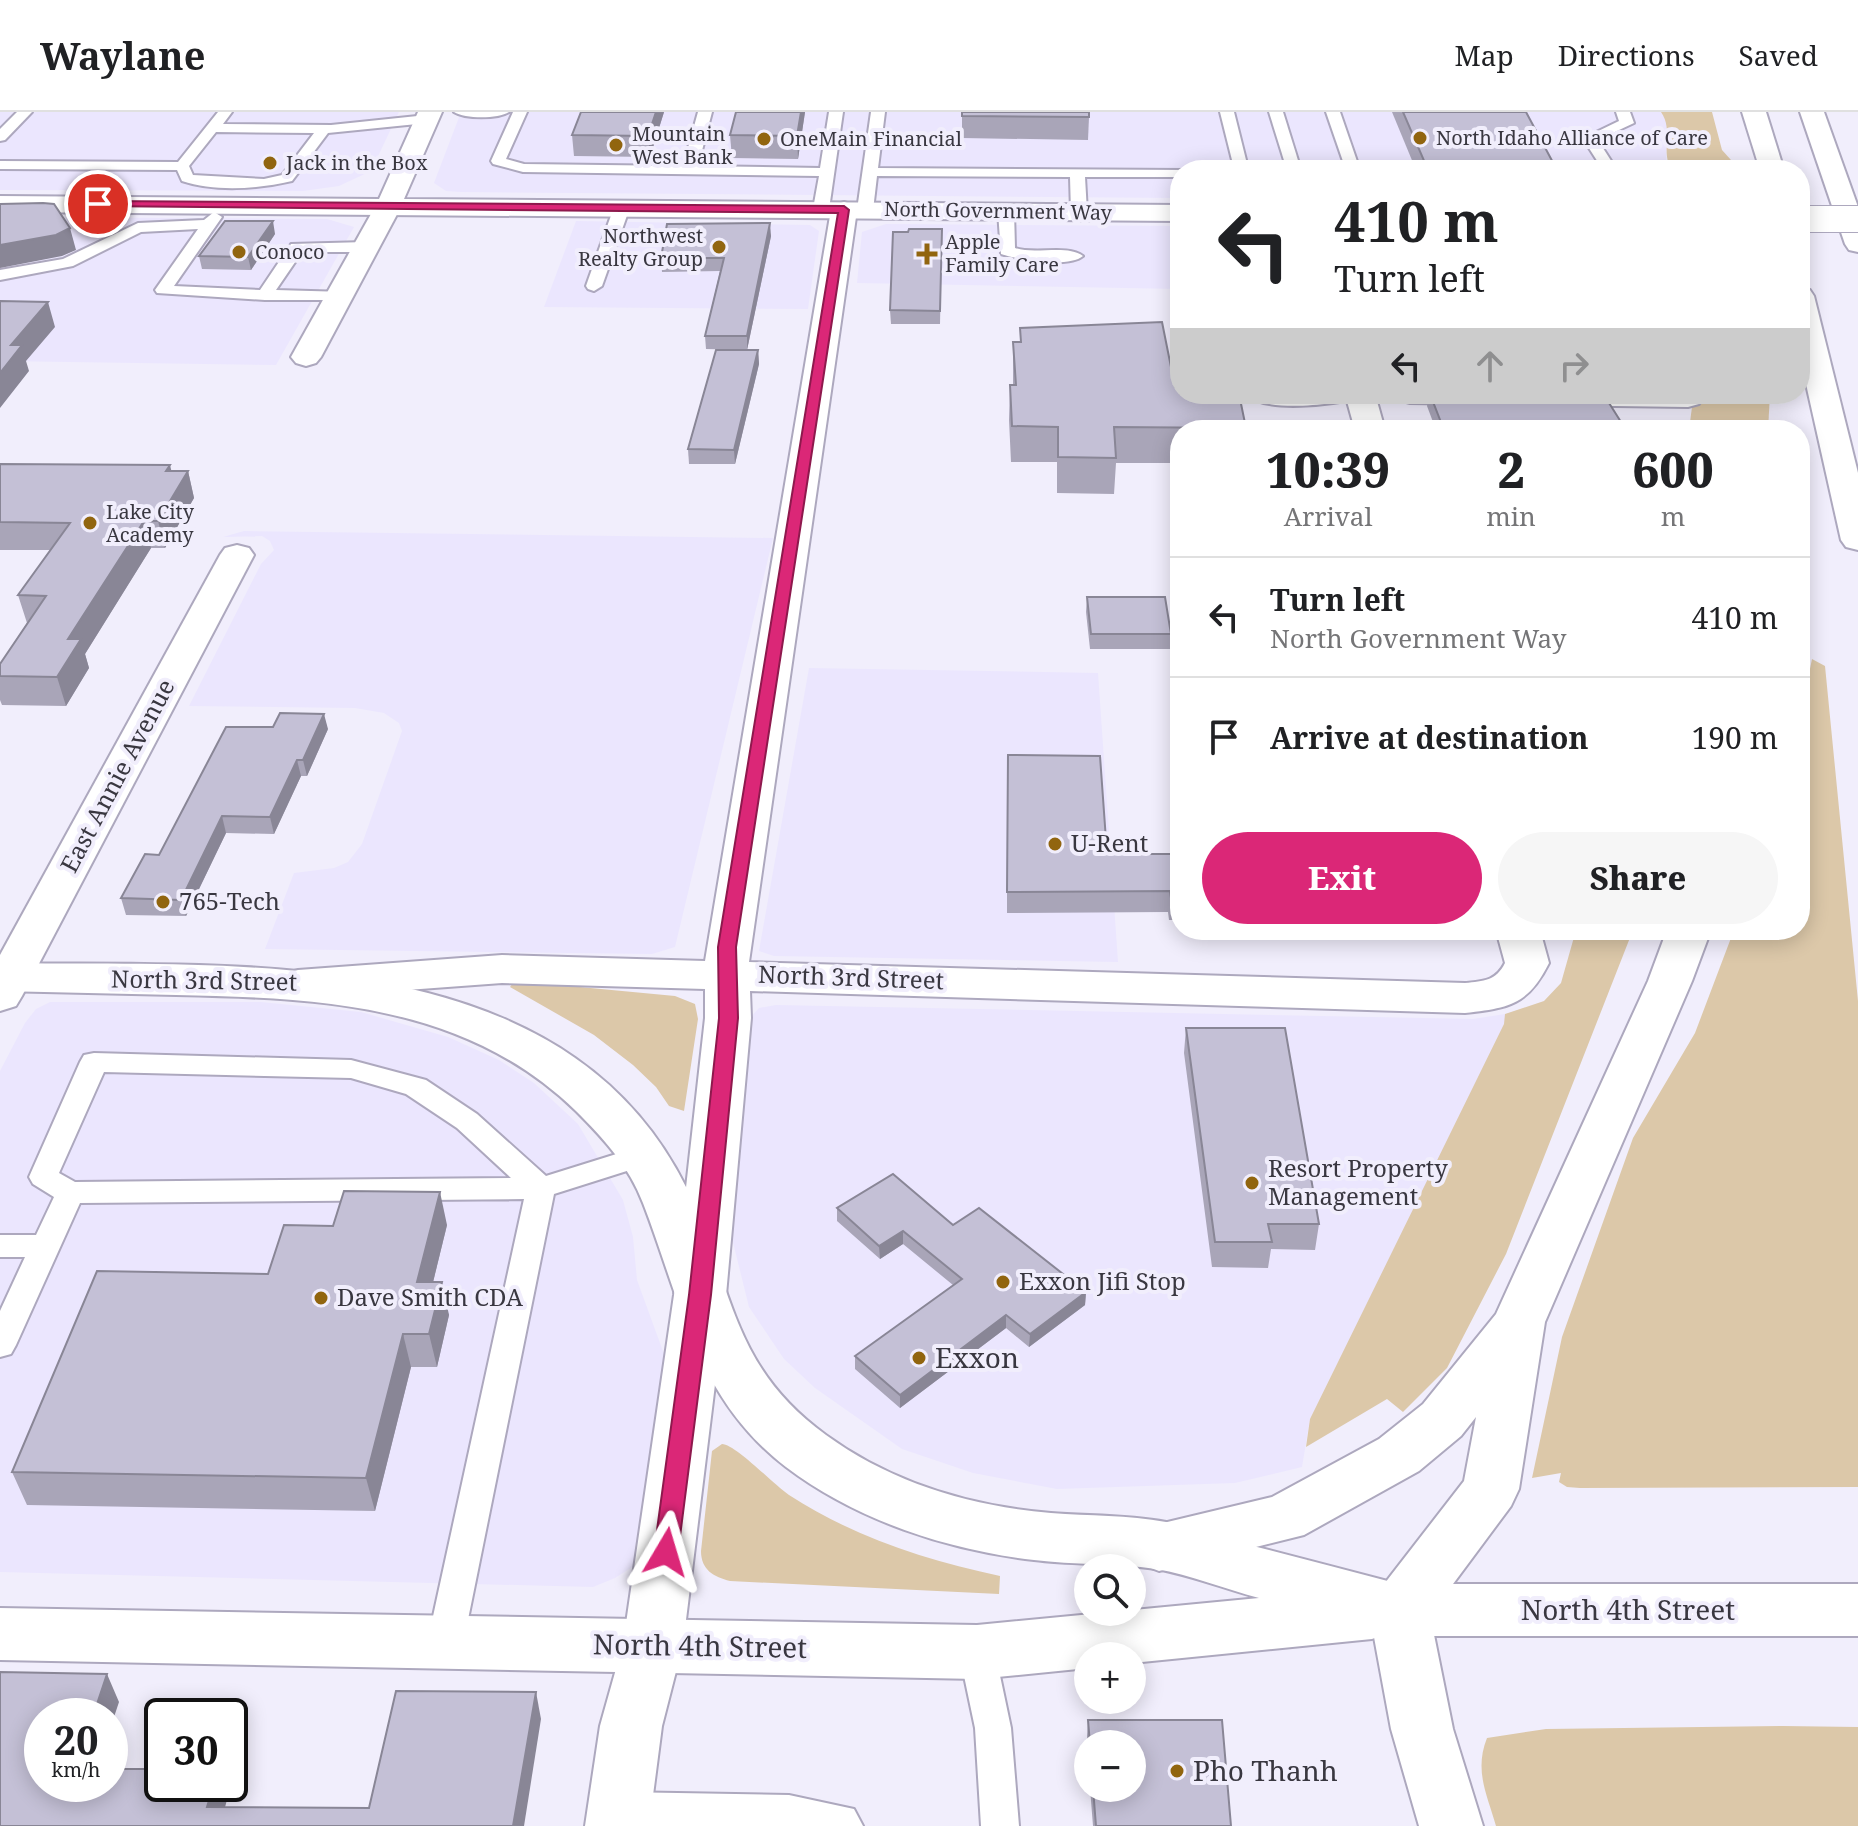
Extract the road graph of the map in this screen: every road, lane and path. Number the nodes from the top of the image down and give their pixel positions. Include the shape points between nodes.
1 (25, 112) edge
2 (225, 112) edge
3 (290, 112) edge
4 (461, 112) edge
5 (502, 112) edge
6 (520, 112) edge
7 (705, 112) edge
8 (836, 112) edge
9 (878, 112) edge
10 (1227, 112) edge
11 (1276, 112) edge
12 (1333, 112) edge
13 (1623, 112) edge
14 (1748, 112) edge
15 (1754, 112) edge
16 (1812, 112) edge
17 (429, 116) edge
18 (1840, 125) dead end
19 (212, 128) junction
20 (278, 128) junction
21 (324, 129) junction
22 (0, 137) edge
23 (1766, 144) junction
24 (1239, 160) edge
25 (1291, 160) edge
26 (1350, 160) edge
27 (1604, 160) edge
28 (1770, 160) edge
29 (0, 165) edge
30 (182, 166) junction
31 (689, 171) junction
32 (826, 172) junction
33 (870, 172) junction
34 (1077, 172) junction
35 (1170, 173) edge
36 (1837, 178) junction
37 (0, 204) edge
38 (389, 205) junction
39 (622, 207) junction
40 (843, 210) junction
41 (1006, 211) junction
42 (1079, 212) junction
43 (1170, 213) edge
44 (216, 214) junction
45 (1810, 219) edge
46 (1858, 219) edge
47 (1858, 244) edge
48 (366, 247) junction
49 (1075, 256) dead end
50 (0, 275) edge
51 (594, 286) dead end
52 (265, 295) junction
53 (340, 295) junction
54 (1810, 342) edge
55 (306, 357) dead end
56 (1815, 365) junction
57 (1810, 383) edge
58 (1858, 540) edge
59 (237, 555) dead end
60 (1521, 940) edge
61 (1685, 940) edge
62 (729, 974) junction
63 (3, 983) edge
64 (294, 984) junction
65 (642, 1156) junction
66 (541, 1188) junction
67 (70, 1193) junction
68 (0, 1246) edge
69 (45, 1246) junction
70 (700, 1295) junction
71 (1519, 1322) junction
72 (0, 1345) edge
73 (1159, 1546) junction
74 (1399, 1610) junction
75 (1858, 1610) edge
76 (0, 1634) edge
77 (445, 1644) junction
78 (653, 1644) junction
79 (977, 1652) junction
80 (618, 1818) edge
81 (844, 1826) edge
82 (1000, 1826) edge
83 (1451, 1826) edge

1 - 22 lane
2 - 19 lane
3 - 20 lane
4 - 5 lane
6 - 31 lane via 498,161 506,165
7 - 31 lane
8 - 32 lane
9 - 33 lane
10 - 24 lane
11 - 25 lane
12 - 26 lane
13 - 27 lane via 1627,123 1595,136
14 - 23 main road
15 - 23 main road
16 - 36 main road
17 - 21 lane
17 - 38 main road
18 - 36 main road
19 - 20 lane
19 - 30 lane
20 - 21 lane
21 - 30 lane via 293,172 280,180 199,182 187,178
23 - 28 main road
29 - 30 lane
31 - 32 lane
32 - 40 lane
33 - 34 lane
33 - 40 lane
34 - 35 lane
34 - 42 lane
36 - 47 main road
37 - 44 main road, North Government Way
38 - 39 main road, North Government Way
38 - 44 main road, North Government Way
38 - 48 main road
39 - 40 main road, North Government Way
39 - 51 lane
40 - 41 main road, North Government Way
40 - 62 main road via 727,947
41 - 42 main road, North Government Way
41 - 49 lane via 1007,251
42 - 43 main road, North Government Way
44 - 50 lane via 138,228 67,263
44 - 52 lane via 163,290
45 - 46 main road, bridge
48 - 52 lane via 297,247
48 - 53 main road
52 - 53 lane
53 - 55 main road
54 - 56 main road
56 - 57 main road
56 - 58 main road
59 - 63 main road, East Annie Avenue
60 - 62 main road, North 3rd Street via 1527,963 1518,984 1498,994 1465,998
61 - 71 main road
62 - 64 main road, North 3rd Street via 502,969
62 - 70 main road
63 - 64 main road, North 3rd Street
64 - 65 main road, North 4th Street via 425,1005 512,1038 590,1094
65 - 66 lane
65 - 70 main road, North 4th Street via 668,1203
66 - 67 lane
66 - 67 lane via 467,1121 416,1087 351,1069 94,1062 43,1177
66 - 77 lane
67 - 69 lane
68 - 69 lane
69 - 72 lane
70 - 73 main road, North 4th Street via 720,1351 757,1410 850,1481 924,1514 970,1524
70 - 78 main road
71 - 73 main road via 1442,1420 1399,1455 1284,1518
71 - 74 main road via 1491,1489
73 - 74 main road, North 4th Street
74 - 75 main road, North 4th Street
74 - 79 main road, North 4th Street
74 - 83 main road via 1422,1729
76 - 77 main road, North 4th Street
77 - 78 main road, North 4th Street
78 - 79 main road, North 4th Street
78 - 80 main road via 631,1726
79 - 82 lane via 993,1728
80 - 81 lane via 789,1813

